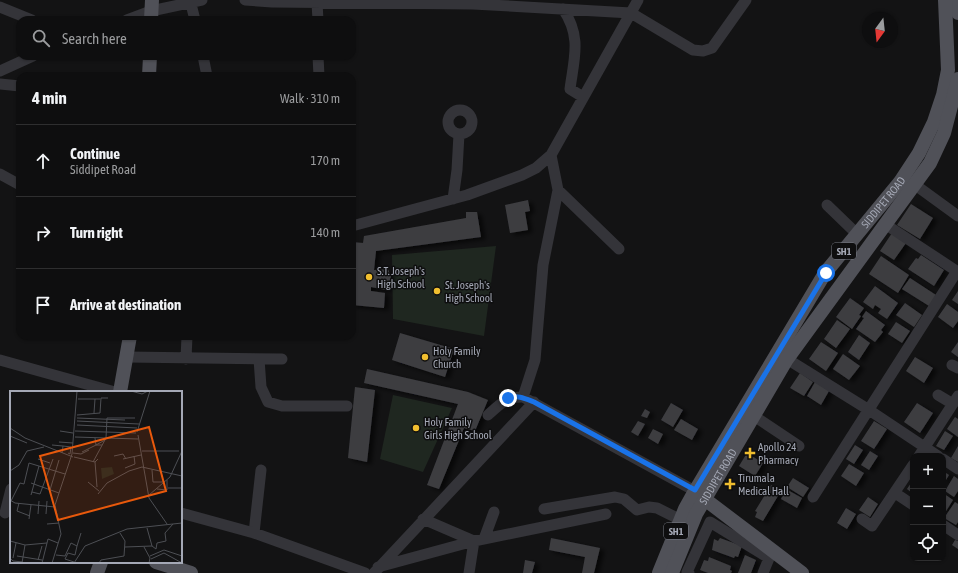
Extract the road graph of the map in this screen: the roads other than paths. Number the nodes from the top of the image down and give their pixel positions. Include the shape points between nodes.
1 (245, 0) edge
2 (638, 0) edge
3 (746, 0) edge
4 (945, 0) edge
5 (957, 0) edge
6 (197, 2) edge
7 (317, 3) junction
8 (0, 7) edge
9 (563, 9) junction
10 (152, 10) edge
11 (631, 13) junction
12 (958, 13) edge
13 (22, 16) edge
14 (138, 16) edge
15 (195, 16) edge
16 (318, 16) edge
17 (24, 60) edge
18 (150, 60) edge
19 (204, 60) edge
20 (318, 60) edge
21 (0, 71) edge
22 (149, 72) edge
23 (206, 72) edge
24 (319, 72) edge
25 (958, 79) edge
26 (0, 84) edge
27 (16, 86) edge
28 (583, 97) junction
29 (954, 115) edge
30 (459, 134) dead end
31 (551, 155) junction
32 (0, 174) edge
33 (16, 183) edge
34 (914, 184) junction
35 (558, 190) junction
36 (453, 199) junction
37 (827, 206) dead end
38 (958, 216) edge
39 (885, 224) junction
40 (356, 225) edge
41 (857, 234) junction
42 (618, 249) dead end
43 (958, 272) edge
44 (129, 340) edge
45 (187, 340) edge
46 (127, 357) junction
47 (186, 359) junction
48 (260, 359) junction
49 (282, 359) dead end
50 (787, 359) junction
51 (0, 360) edge
52 (111, 391) edge
53 (120, 391) edge
54 (938, 395) dead end
55 (523, 397) junction
56 (956, 400) edge
57 (534, 402) junction
58 (347, 406) dead end
59 (869, 410) junction
60 (488, 415) dead end
61 (754, 416) junction
62 (799, 446) dead end
63 (922, 452) edge
64 (946, 461) edge
65 (958, 469) edge
66 (261, 470) dead end
67 (910, 470) edge
68 (10, 493) edge
69 (895, 493) junction
70 (700, 495) junction
71 (813, 497) dead end
72 (910, 503) edge
73 (544, 509) dead end
74 (494, 512) dead end
75 (5, 513) edge
76 (182, 513) edge
77 (606, 514) dead end
78 (423, 519) junction
79 (862, 519) dead end
80 (681, 520) junction
81 (946, 527) edge
82 (254, 533) junction
83 (958, 535) edge
84 (479, 540) junction
85 (771, 554) junction
86 (101, 563) edge
87 (159, 563) edge
88 (376, 570) edge
89 (97, 573) edge
90 (191, 573) edge
91 (365, 573) edge
92 (469, 573) edge
93 (659, 573) edge
94 (672, 573) edge
95 (689, 573) edge
96 (763, 573) edge
97 (802, 573) edge

1 - 7 street
2 - 11 street
3 - 11 street via 712,48 703,51 693,50
4 - 41 main road, SIDDIPET ROAD / SH1 via 948,70 934,122 919,153 900,182
5 - 12 main road
6 - 10 street
6 - 15 street
7 - 9 street via 473,4
7 - 16 street
8 - 13 street
9 - 11 street
9 - 28 street via 571,20 576,38 570,89
10 - 14 street
11 - 28 street
17 - 21 street
18 - 22 main road
19 - 23 street
20 - 24 street
25 - 29 main road, SIDDIPET ROAD / SH1
26 - 27 street
28 - 31 street
29 - 34 main road, SIDDIPET ROAD / SH1 via 930,163
30 - 36 street
31 - 35 street
31 - 36 street via 536,168 522,175
32 - 33 street
34 - 38 street
34 - 39 main road, SIDDIPET ROAD / SH1
35 - 42 street
35 - 55 street via 542,265 535,360
36 - 40 street
37 - 41 street
39 - 43 street
39 - 50 main road, SIDDIPET ROAD / SH1
41 - 70 main road, SIDDIPET ROAD / SH1 via 826,273
43 - 59 street
44 - 46 main road
45 - 47 street
46 - 47 street
46 - 53 main road
47 - 48 street
48 - 49 street
48 - 58 street via 261,388 268,402 282,406
50 - 59 street
50 - 61 main road, SIDDIPET ROAD / SH1
51 - 52 street
54 - 56 street
55 - 57 street
55 - 60 street via 508,398
56 - 63 street
57 - 70 street
57 - 78 street
59 - 63 street
59 - 71 street
61 - 62 street
61 - 70 main road, SIDDIPET ROAD / SH1
64 - 65 street
66 - 82 street
67 - 69 street
68 - 75 street
69 - 72 street
69 - 79 street via 872,526
70 - 80 main road, SIDDIPET ROAD / SH1
70 - 85 main road
70 - 94 main road, SIDDIPET ROAD / SH1 via 696,514
73 - 80 street via 615,497 624,499 637,510 658,508
74 - 84 street
76 - 82 street
77 - 84 street
78 - 84 street
78 - 88 street
80 - 93 main road, SIDDIPET ROAD / SH1
81 - 83 street
82 - 91 street
84 - 88 street
84 - 92 street
85 - 95 street via 710,522 687,572
85 - 96 street
85 - 97 main road
86 - 89 main road
87 - 90 main road

